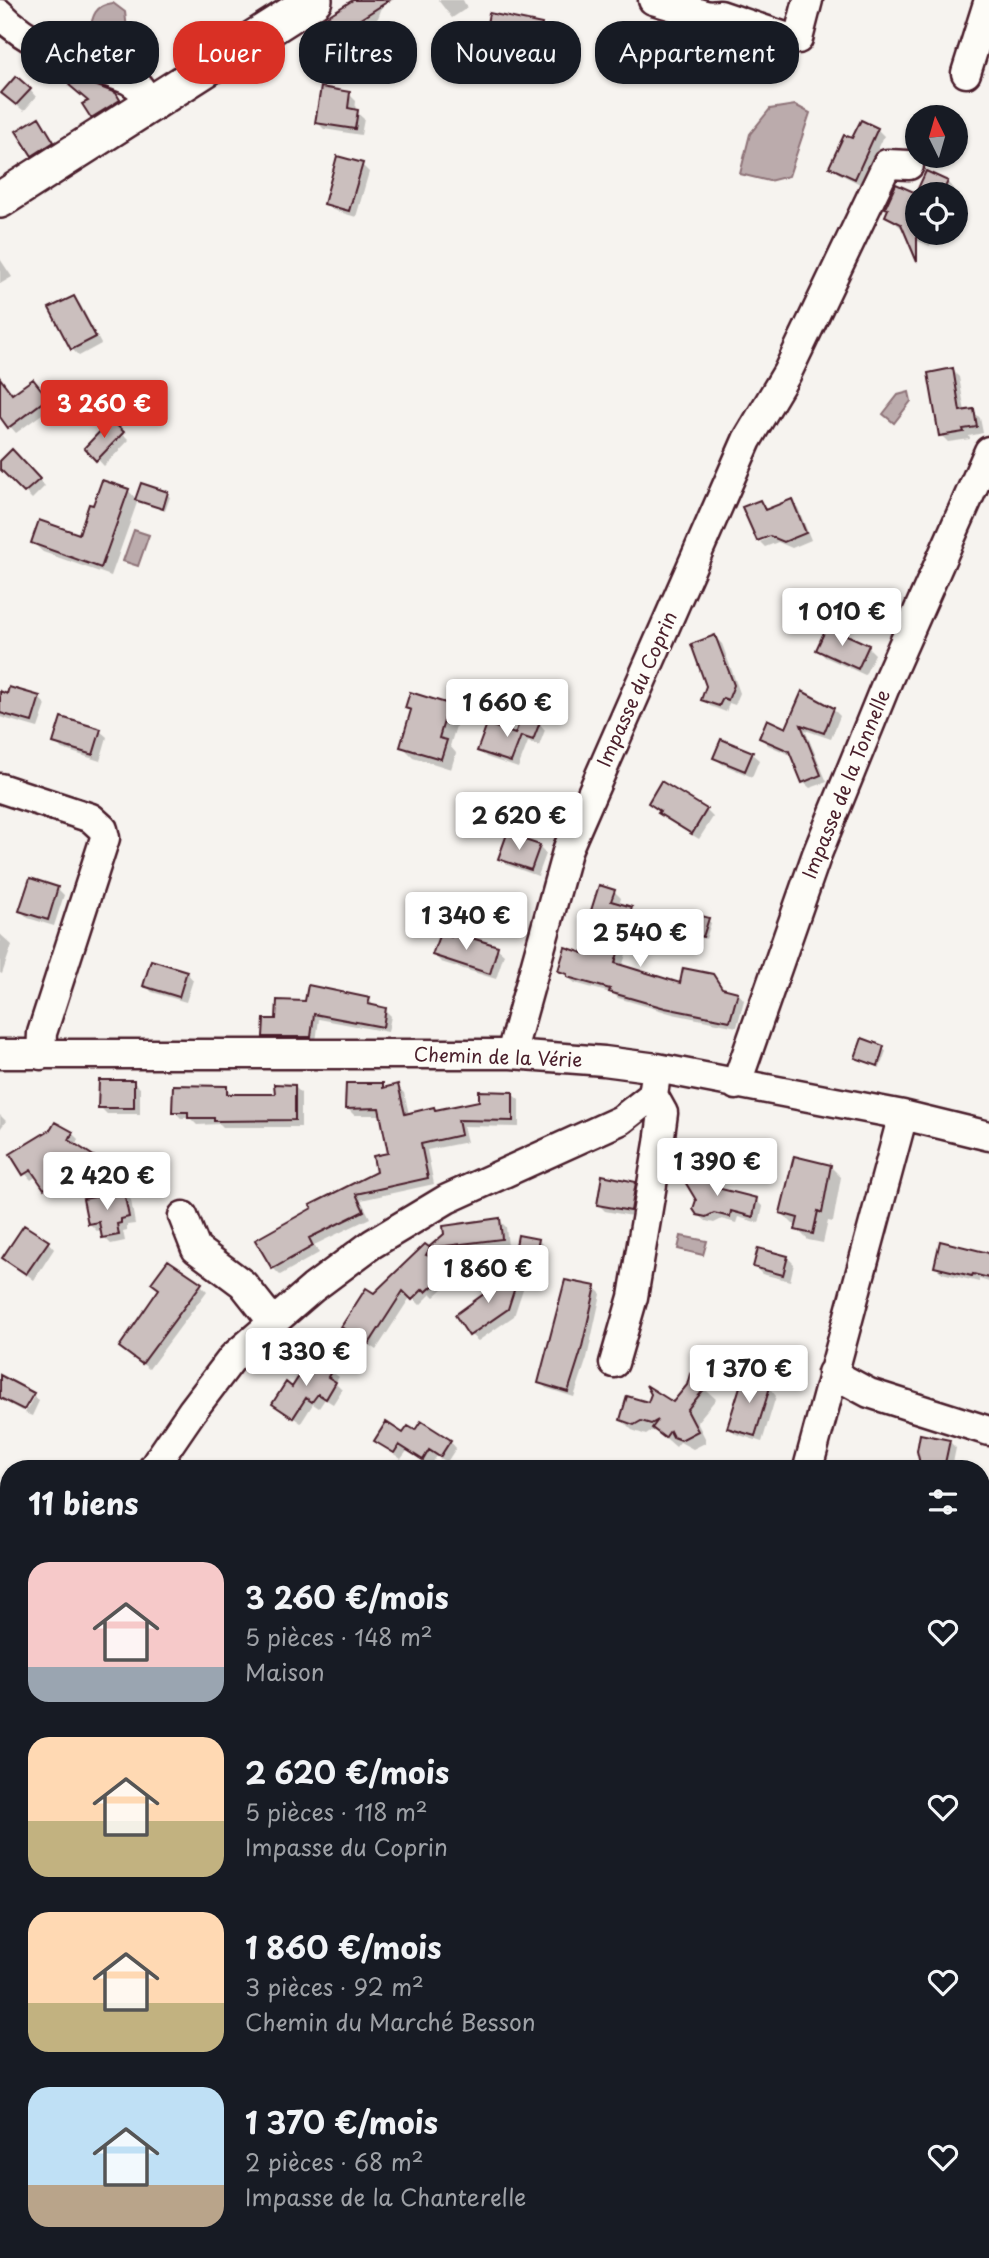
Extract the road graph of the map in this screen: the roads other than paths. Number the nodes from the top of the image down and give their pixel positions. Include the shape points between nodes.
1 (314, 0) edge
2 (653, 0) edge
3 (808, 0) edge
4 (989, 0) edge
5 (0, 14) edge
6 (966, 73) dead end
7 (151, 104) junction
8 (905, 165) edge
9 (0, 200) edge
10 (989, 451) edge
11 (0, 788) edge
12 (0, 1054) edge
13 (511, 1054) junction
14 (41, 1055) junction
15 (655, 1081) junction
16 (736, 1085) junction
17 (903, 1115) junction
18 (989, 1136) edge
19 (183, 1216) dead end
20 (273, 1322) junction
21 (614, 1363) dead end
22 (832, 1373) junction
23 (989, 1431) edge
24 (158, 1460) edge
25 (810, 1460) edge

1 - 7 main road
2 - 3 street via 798,39
4 - 6 street
5 - 7 street via 44,44 129,80
7 - 9 main road
8 - 13 street, Impasse du Coprin via 887,164 784,377 747,440 568,848
10 - 16 street, Impasse de la Tonnelle via 817,855
11 - 14 street via 91,818 103,829 105,838 42,1033
12 - 14 street, Chemin de la Vérie
13 - 14 street, Chemin de la Vérie
13 - 15 street, Chemin de la Vérie via 604,1061
15 - 16 street, Chemin de la Vérie
15 - 20 street via 621,1120 437,1205 372,1244
15 - 21 street via 663,1113 659,1143 633,1297
16 - 17 street, Chemin de la Vérie
17 - 18 street, Chemin de la Vérie
17 - 22 street
19 - 20 street via 196,1249 243,1284
20 - 24 street via 233,1357
22 - 23 street via 869,1393
22 - 25 street

